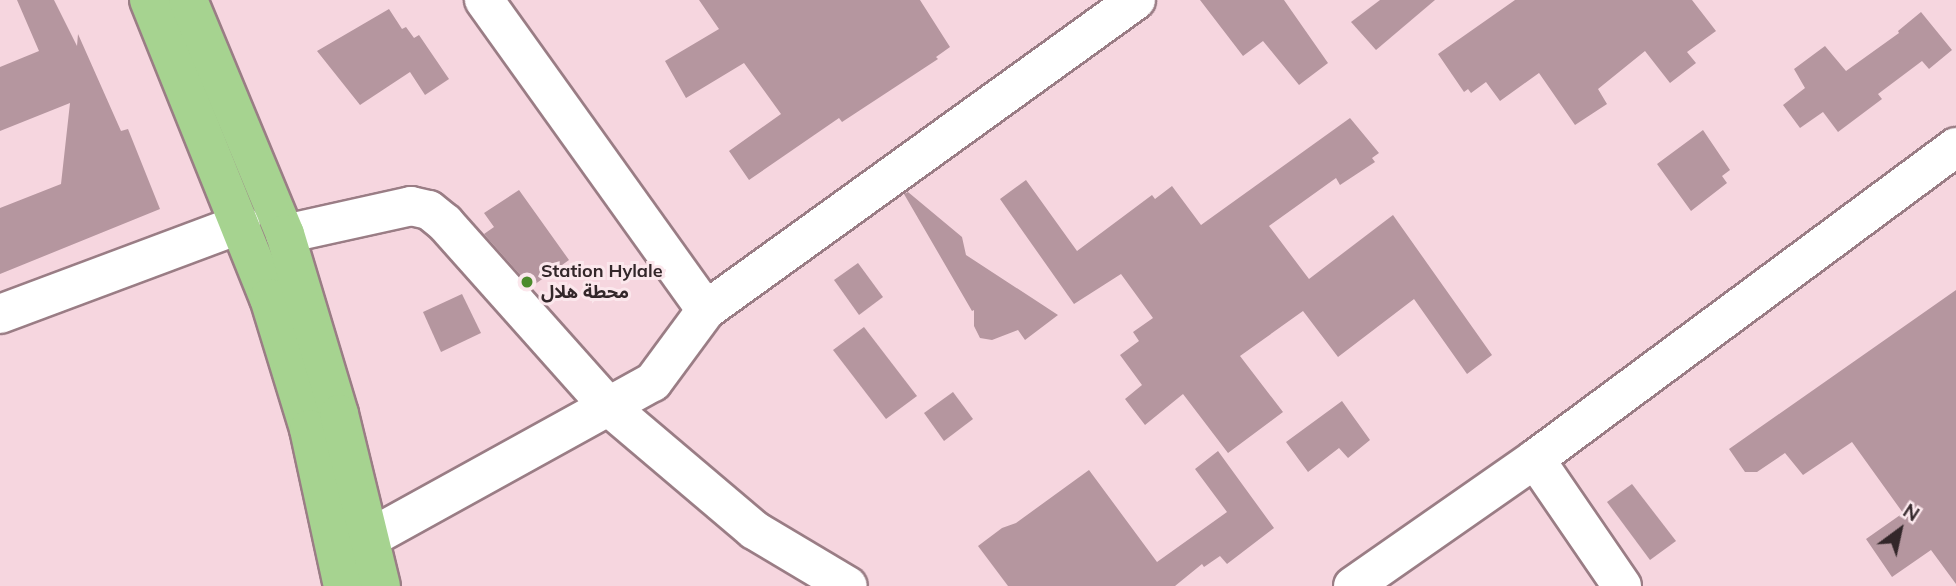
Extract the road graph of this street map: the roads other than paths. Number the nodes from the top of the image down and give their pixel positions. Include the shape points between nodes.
1 (149, 0) edge
2 (188, 0) edge
3 (484, 0) edge
4 (1136, 0) edge
5 (1952, 160) edge
6 (241, 224) junction
7 (285, 234) junction
8 (706, 310) junction
9 (0, 314) edge
10 (608, 407) junction
11 (1535, 459) junction
12 (352, 542) junction
13 (343, 586) edge
14 (381, 586) edge
15 (848, 586) edge
16 (1353, 586) edge
17 (1622, 586) edge

1 - 6 main road
2 - 7 main road
3 - 8 street
4 - 8 street
5 - 11 street
6 - 9 street
6 - 12 main road
7 - 10 street via 411,206 429,210
7 - 12 main road via 340,414
8 - 10 street via 653,382
10 - 12 street
10 - 15 street via 754,530
11 - 16 street
11 - 17 street
12 - 13 main road
12 - 14 main road

